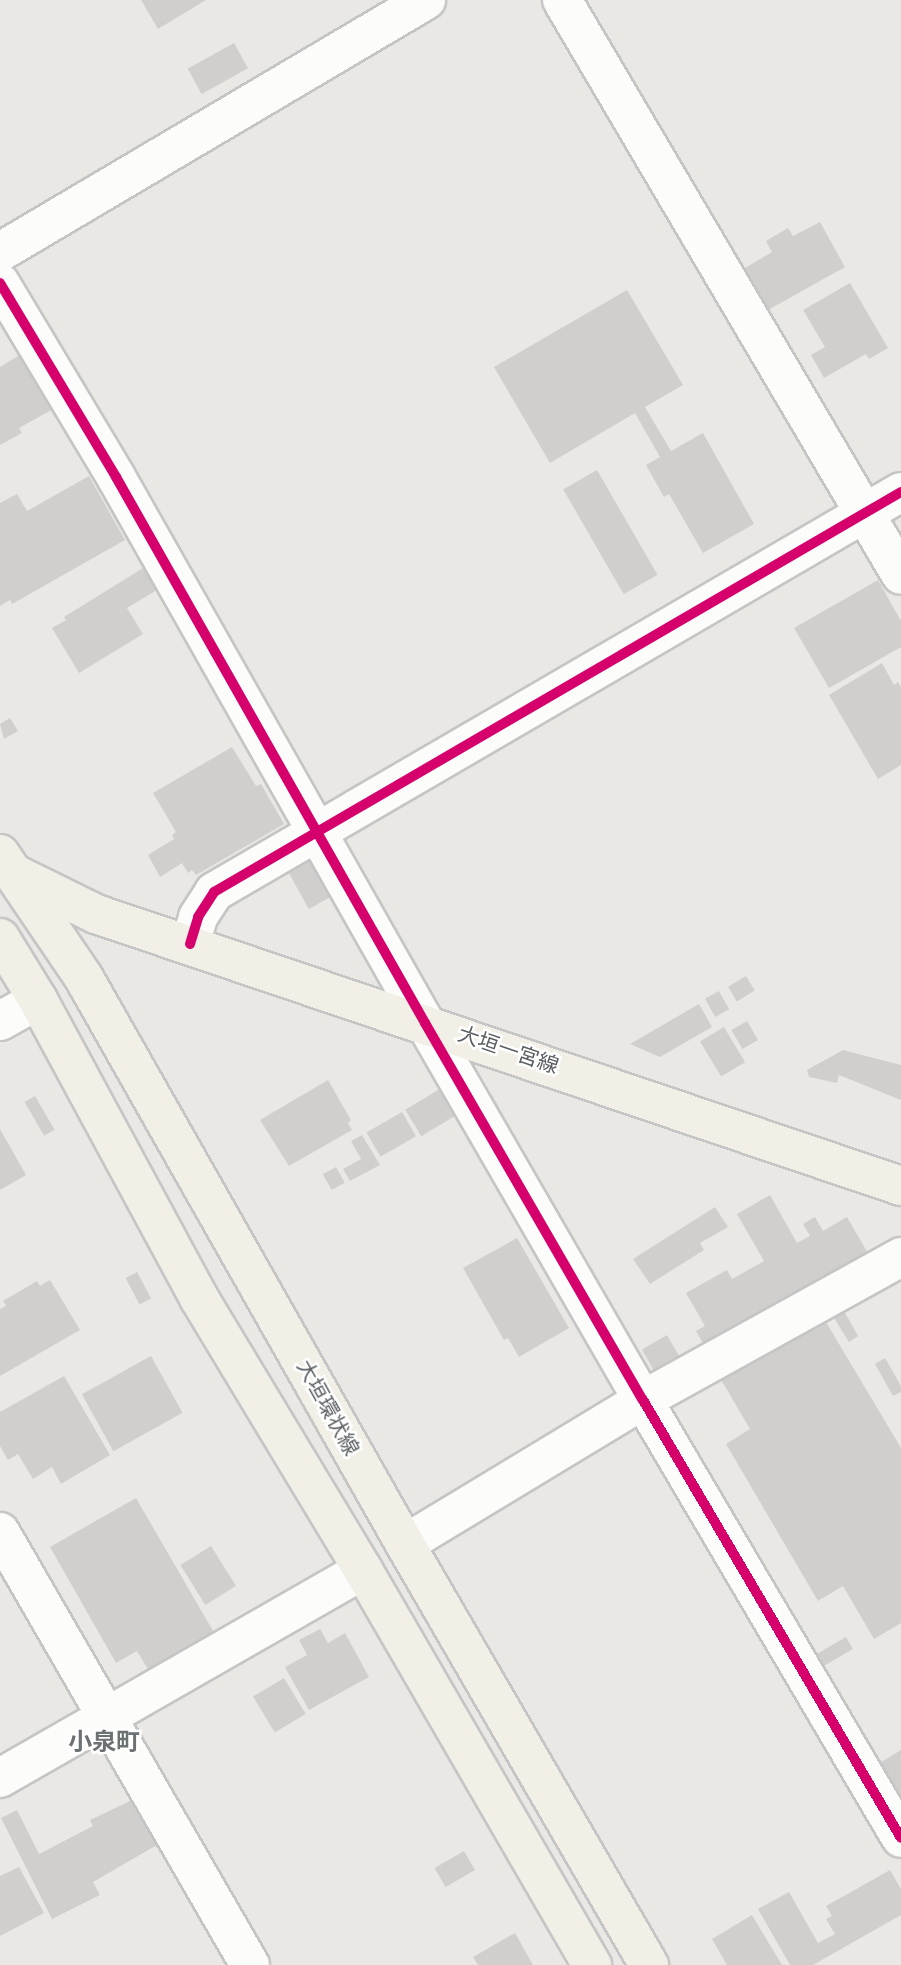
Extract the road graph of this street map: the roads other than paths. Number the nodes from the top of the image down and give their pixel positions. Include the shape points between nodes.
1 (426, 0) edge
2 (562, 0) edge
3 (0, 252) edge
4 (0, 283) edge
5 (901, 492) edge
6 (865, 513) junction
7 (901, 575) edge
8 (318, 830) junction
9 (3, 863) edge
10 (0, 938) edge
11 (190, 944) junction
12 (38, 1000) junction
13 (0, 1021) edge
14 (425, 1023) junction
15 (901, 1186) edge
16 (901, 1257) edge
17 (643, 1399) junction
18 (0, 1532) edge
19 (405, 1544) junction
20 (363, 1570) junction
21 (106, 1715) junction
22 (0, 1778) edge
23 (901, 1838) edge
24 (250, 1965) edge
25 (592, 1965) edge
26 (649, 1965) edge

1 - 3 street
2 - 6 street
4 - 8 street
5 - 6 street
6 - 7 street
6 - 8 street
8 - 11 street via 214,892 198,917
8 - 14 street
9 - 11 main road, 大垣一宮線 via 96,914
9 - 19 main road, 大垣環状線 via 84,978
10 - 12 main road
11 - 14 main road, 大垣一宮線
12 - 13 street
12 - 20 main road via 199,1298
14 - 15 main road, 大垣一宮線
14 - 17 street
16 - 17 street
17 - 19 street
17 - 23 street
18 - 21 street
19 - 26 main road, 大垣環状線
20 - 21 street
20 - 25 main road
21 - 22 street
21 - 24 street

